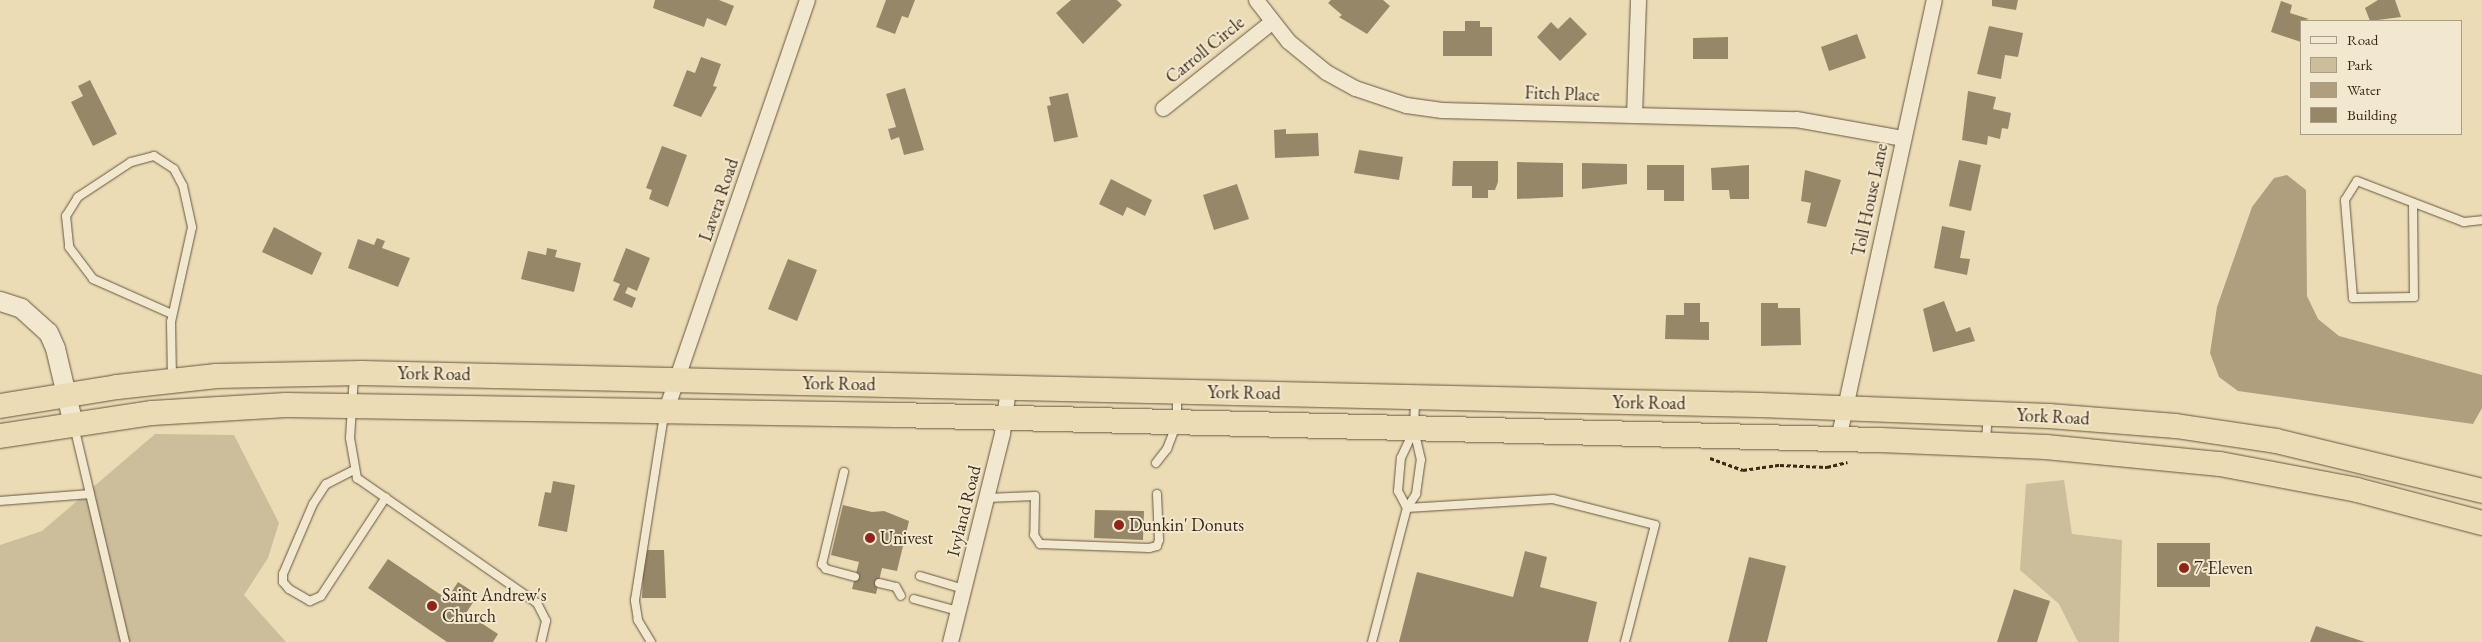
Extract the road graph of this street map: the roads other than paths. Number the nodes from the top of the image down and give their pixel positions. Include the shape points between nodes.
1 (808, 0) edge
2 (1256, 0) edge
3 (1638, 0) edge
4 (1934, 0) edge
5 (1271, 22) junction
6 (1163, 108) dead end
7 (1634, 115) junction
8 (1903, 138) junction
9 (2413, 204) junction
10 (2482, 220) edge
11 (0, 301) edge
12 (172, 314) junction
13 (354, 373) junction
14 (674, 379) junction
15 (172, 381) junction
16 (1008, 388) junction
17 (1177, 391) junction
18 (66, 394) junction
19 (1415, 398) junction
20 (0, 406) edge
21 (352, 406) junction
22 (1845, 409) junction
23 (665, 412) junction
24 (1988, 414) junction
25 (1004, 417) junction
26 (1177, 423) junction
27 (73, 424) junction
28 (1414, 430) junction
29 (0, 436) edge
30 (1838, 439) junction
31 (1986, 444) junction
32 (1156, 463) dead end
33 (354, 470) junction
34 (844, 472) dead end
35 (2482, 492) edge
36 (90, 494) junction
37 (1157, 494) dead end
38 (386, 497) junction
39 (987, 498) junction
40 (0, 502) edge
41 (1407, 508) junction
42 (2482, 523) edge
43 (920, 576) dead end
44 (855, 577) dead end
45 (879, 582) dead end
46 (964, 589) junction
47 (901, 596) dead end
48 (914, 599) dead end
49 (958, 611) junction
50 (125, 642) edge
51 (541, 642) edge
52 (651, 642) edge
53 (950, 642) edge
54 (1372, 642) edge
55 (1625, 642) edge

1 - 14 street, Lavera Road
2 - 5 street, Fitch Place
3 - 7 street
4 - 8 street, Toll House Lane
5 - 6 street, Carroll Circle
5 - 7 street, Fitch Place via 1300,52 1326,72 1355,88 1406,105 1442,110
7 - 8 street, Fitch Place via 1796,119
8 - 22 street, Toll House Lane
9 - 9 lane via 2358,182 2345,200 2352,298 2414,297
9 - 10 lane via 2464,222
11 - 18 street via 21,308 48,332
12 - 12 lane via 192,227 179,177 174,169 154,156 131,162 78,197 66,216 70,247 93,278
12 - 15 lane
13 - 14 highway, York Road
13 - 15 highway, York Road via 216,376
13 - 21 lane
14 - 16 highway, York Road
14 - 23 street, Lavera Road
15 - 18 highway, York Road
16 - 17 highway, York Road
16 - 25 street, Ivyland Road
17 - 19 highway, York Road
17 - 26 lane
18 - 20 highway, York Road
18 - 27 street
19 - 22 highway, York Road
19 - 28 lane
21 - 23 highway, York Road
21 - 27 highway, York Road via 152,413
21 - 33 lane via 350,438
22 - 24 highway, York Road
22 - 30 street, Toll House Lane
23 - 25 highway, York Road
23 - 52 lane via 634,600 638,620
24 - 31 lane
24 - 35 highway, York Road via 2137,422 2276,441
25 - 26 highway, York Road
25 - 39 street, Ivyland Road
26 - 28 highway, York Road
26 - 32 lane via 1167,450
27 - 29 highway, York Road
27 - 36 lane
28 - 30 highway, York Road
28 - 41 lane via 1421,460 1416,494
28 - 41 lane via 1402,458 1398,491
30 - 31 highway, York Road
31 - 42 highway, York Road via 2133,453 2220,464 2357,490
33 - 38 lane via 357,478
33 - 38 lane via 326,484 313,504 283,574 283,582 289,589 310,601 321,596
34 - 44 lane via 822,564 826,569
36 - 40 lane
36 - 50 lane
37 - 39 lane via 1159,540 1157,546 1149,548 1040,544 1034,535 1035,496
38 - 51 lane via 537,603 546,621
39 - 46 street, Ivyland Road
41 - 54 lane
41 - 55 lane via 1554,499 1655,525
43 - 46 lane
45 - 47 lane via 896,587
46 - 49 street, Ivyland Road
48 - 49 lane
49 - 53 street, Ivyland Road

